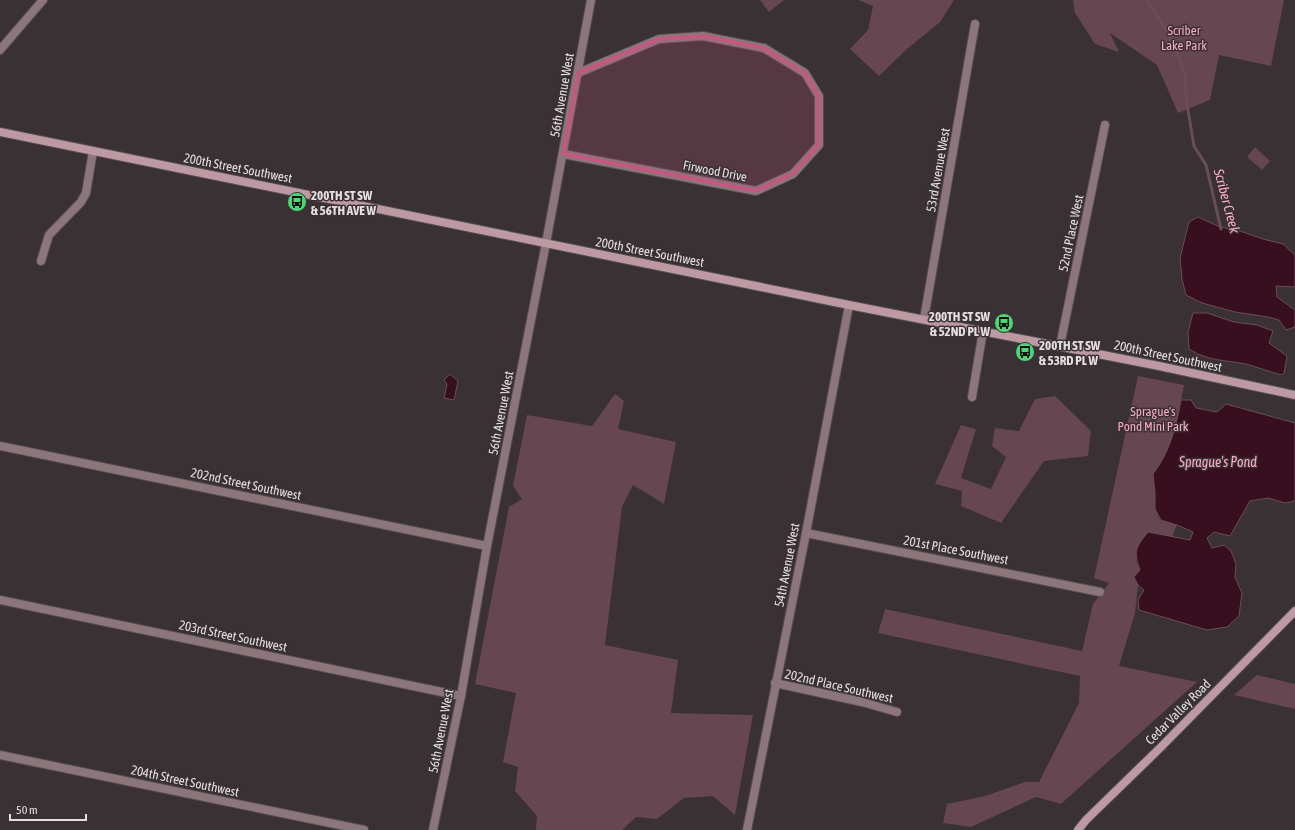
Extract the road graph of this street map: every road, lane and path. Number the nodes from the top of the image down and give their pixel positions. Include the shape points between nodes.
1 (43, 0) edge
2 (591, 0) edge
3 (975, 24) dead end
4 (0, 50) edge
5 (578, 73) junction
6 (1105, 125) dead end
7 (0, 132) edge
8 (93, 151) junction
9 (563, 154) junction
10 (546, 243) junction
11 (41, 261) dead end
12 (849, 304) junction
13 (924, 319) junction
14 (983, 331) junction
15 (1060, 346) junction
16 (1295, 395) edge
17 (972, 397) dead end
18 (0, 446) edge
19 (806, 533) junction
20 (487, 546) junction
21 (1100, 592) dead end
22 (0, 600) edge
23 (1295, 611) edge
24 (776, 683) junction
25 (461, 696) junction
26 (897, 712) dead end
27 (0, 755) edge
28 (364, 830) edge
29 (433, 830) edge
30 (747, 830) edge
31 (1078, 830) edge

1 - 4 street
2 - 5 street, 56th Avenue West
3 - 13 street, 53rd Avenue West
5 - 9 street, 56th Avenue West
5 - 9 street, Firwood Drive via 659,39 703,36 764,48 805,73 819,96 819,145 793,174 756,191
6 - 15 street, 52nd Place West
7 - 8 street, 200th Street Southwest
8 - 10 street, 200th Street Southwest
8 - 11 street via 86,193 81,202 49,235
9 - 10 street, 56th Avenue West
10 - 12 street, 200th Street Southwest
10 - 20 street, 56th Avenue West
12 - 13 street, 200th Street Southwest
12 - 19 street, 54th Avenue West
13 - 14 street, 200th Street Southwest
14 - 15 street, 200th Street Southwest
14 - 17 street
15 - 16 street, 200th Street Southwest
18 - 20 street, 202nd Street Southwest
19 - 21 street, 201st Place Southwest
19 - 24 street, 54th Avenue West
20 - 25 street, 56th Avenue West
22 - 25 street, 203rd Street Southwest
23 - 31 street, Cedar Valley Road
24 - 26 street, 202nd Place Southwest
24 - 30 street, 54th Avenue West
25 - 29 street, 56th Avenue West
27 - 28 street, 204th Street Southwest

